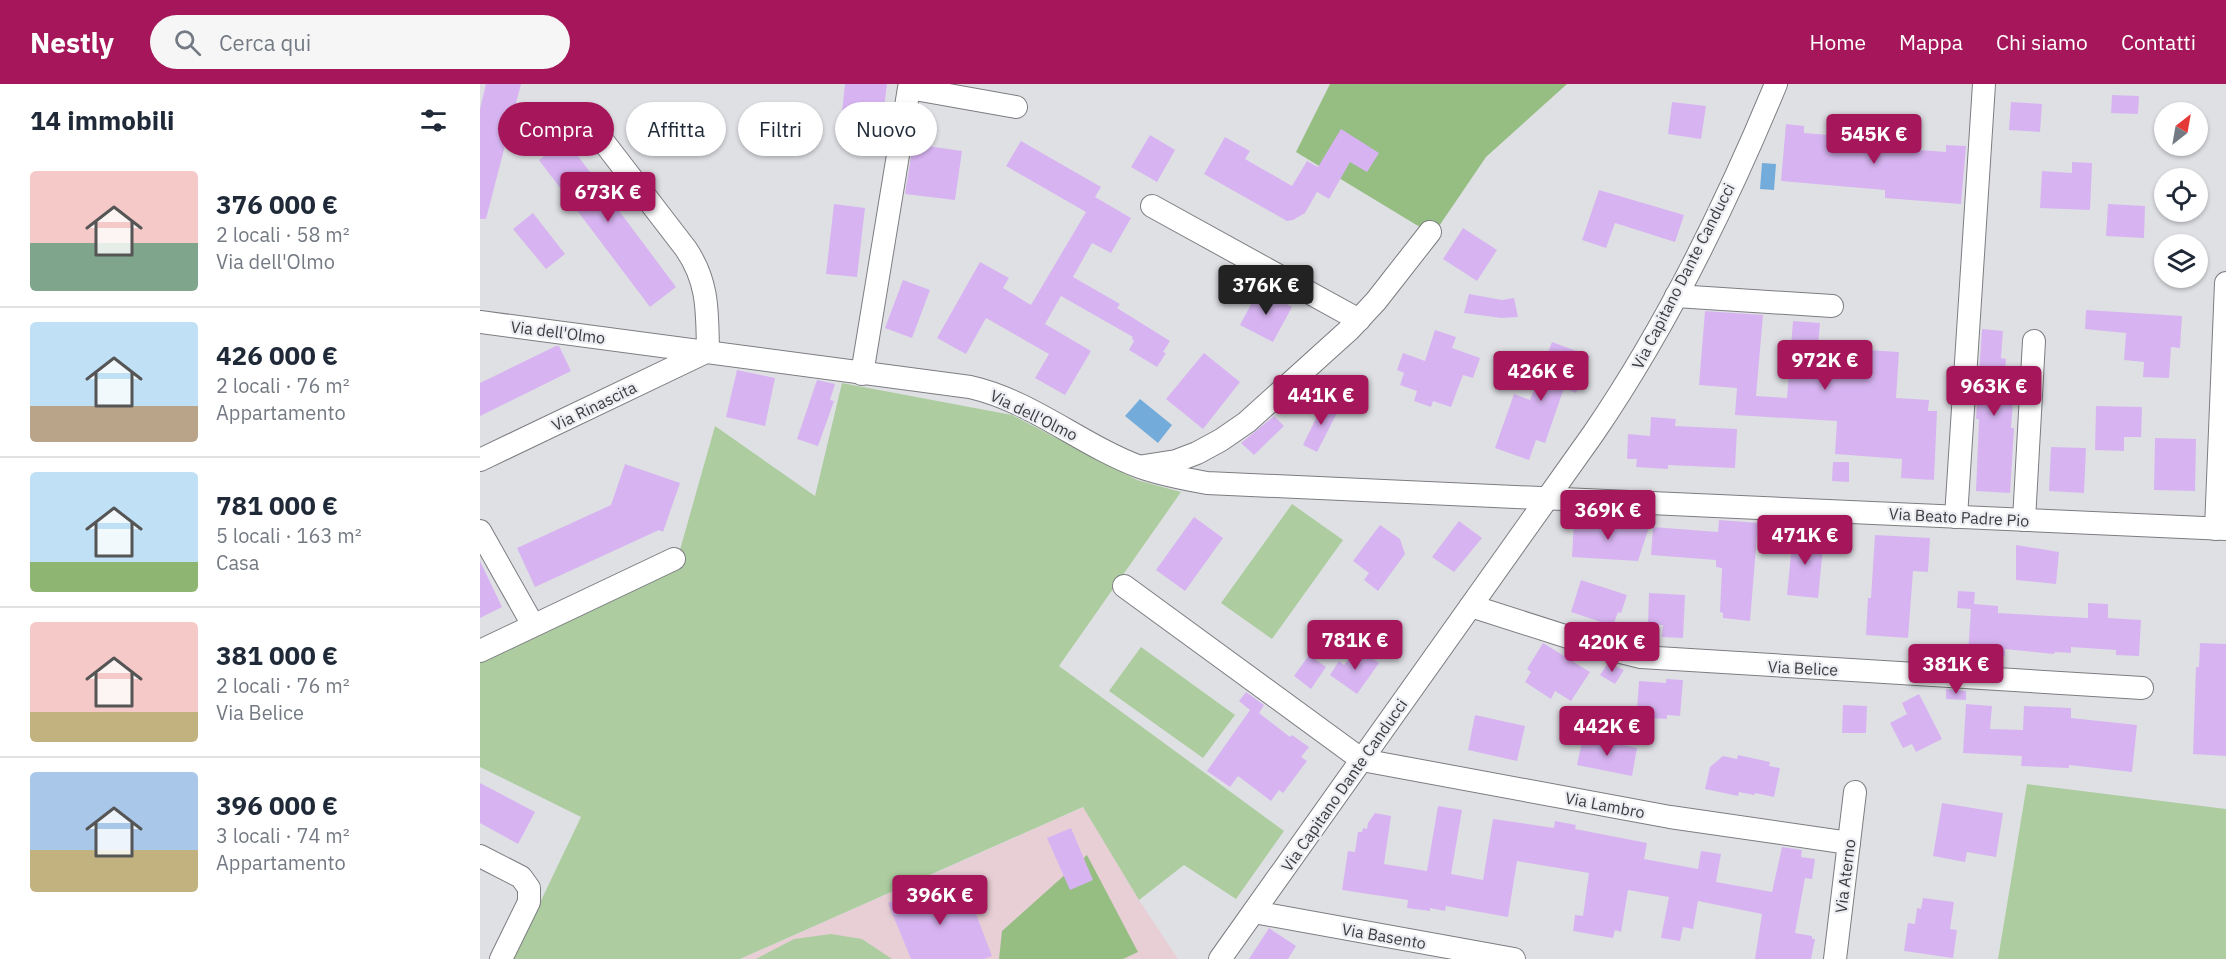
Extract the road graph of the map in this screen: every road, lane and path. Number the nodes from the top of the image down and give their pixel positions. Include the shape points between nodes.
1 (1776, 84) edge
2 (1984, 84) edge
3 (1016, 107) dead end
4 (614, 156) edge
5 (1152, 206) dead end
6 (1430, 232) dead end
7 (2226, 283) edge
8 (1676, 296) junction
9 (1832, 306) dead end
10 (1359, 320) junction
11 (480, 321) edge
12 (2034, 341) dead end
13 (708, 351) junction
14 (862, 374) junction
15 (480, 460) edge
16 (1140, 467) junction
17 (1548, 497) junction
18 (1956, 517) junction
19 (2024, 520) junction
20 (2221, 529) edge
21 (480, 531) edge
22 (674, 559) dead end
23 (1124, 585) dead end
24 (1471, 606) junction
25 (533, 625) junction
26 (480, 651) edge
27 (2142, 688) dead end
28 (1362, 760) junction
29 (1855, 792) dead end
30 (1849, 843) junction
31 (480, 856) edge
32 (1254, 912) junction
33 (501, 959) edge
34 (1220, 959) edge
35 (1514, 959) edge
36 (1835, 959) edge

1 - 8 street, Via Capitano Dante Canducci
2 - 18 street
3 - 14 street via 909,88
4 - 13 street via 696,265 706,297
5 - 10 street
6 - 10 street
7 - 20 street
8 - 9 street
8 - 17 street, Via Capitano Dante Canducci via 1626,384
10 - 16 street via 1235,431 1186,458
11 - 13 street, Via dell'Olmo
12 - 19 street
13 - 14 street, Via dell'Olmo
13 - 15 street, Via Rinascita
14 - 16 street, Via dell'Olmo via 970,387 995,394
16 - 17 street, Via dell'Olmo via 1226,484
17 - 18 street, Via Beato Padre Pio
17 - 24 street, Via Capitano Dante Canducci
18 - 19 street, Via Beato Padre Pio
19 - 20 street, Via Beato Padre Pio
21 - 25 street
22 - 25 street
23 - 28 street
24 - 27 street, Via Belice via 1641,657
24 - 28 street, Via Capitano Dante Canducci
25 - 26 street
28 - 30 street, Via Lambro via 1670,817
28 - 32 street, Via Capitano Dante Canducci
29 - 30 street, Via Aterno
30 - 36 street, Via Aterno
31 - 33 street via 521,877 529,888 529,902
32 - 34 street, Via Capitano Dante Canducci
32 - 35 street, Via Basento

